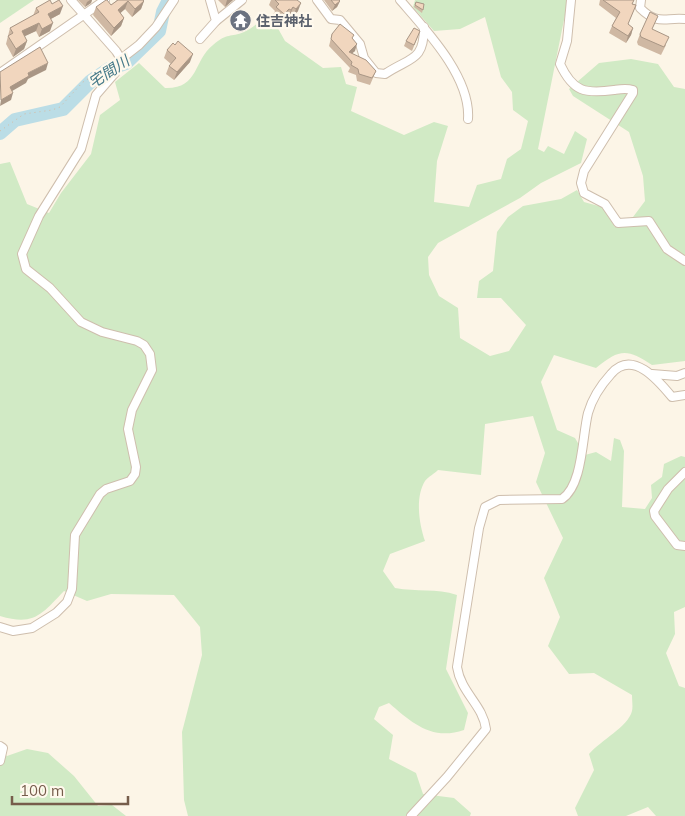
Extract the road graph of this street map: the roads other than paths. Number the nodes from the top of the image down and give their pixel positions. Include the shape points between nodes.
1 (71, 0) edge
2 (105, 0) edge
3 (174, 0) edge
4 (210, 0) edge
5 (242, 0) edge
6 (317, 0) edge
7 (400, 0) edge
8 (641, 0) edge
9 (572, 1) edge
10 (83, 15) junction
11 (685, 19) edge
12 (216, 21) junction
13 (424, 27) junction
14 (200, 39) dead end
15 (120, 61) junction
16 (0, 73) edge
17 (468, 119) dead end
18 (685, 261) edge
19 (685, 373) edge
20 (652, 374) junction
21 (685, 394) edge
22 (685, 472) edge
23 (685, 546) edge
24 (0, 627) edge
25 (0, 746) edge
26 (0, 761) edge
27 (411, 816) edge

1 - 10 street
2 - 10 street
3 - 15 street via 156,27
4 - 12 street
5 - 12 street
6 - 13 street via 331,19 340,20 360,44 364,58 376,73 385,74 416,57 424,44
7 - 13 street
8 - 11 street via 640,8 647,14 665,21
9 - 18 street via 567,41 560,64 566,76 583,91 633,90 584,171 581,183 584,193 605,204 618,223 649,221 667,249
10 - 15 street via 116,51
10 - 16 street
12 - 14 street
13 - 17 street via 441,47 468,100
15 - 24 street via 96,95 81,149 39,216 22,254 26,268 50,288 81,322 102,332 137,341 150,354 152,370 132,410 128,429 135,474 130,481 100,494 75,535 72,589 67,602 32,628 13,631
19 - 20 street via 677,376
20 - 21 street via 672,397
20 - 27 street via 633,365 622,365 605,380 588,413 575,482 568,496 562,500 499,500 482,513 457,668 461,685 480,711 486,729
22 - 23 street via 668,489 654,511 678,545
25 - 26 street via 3,748

